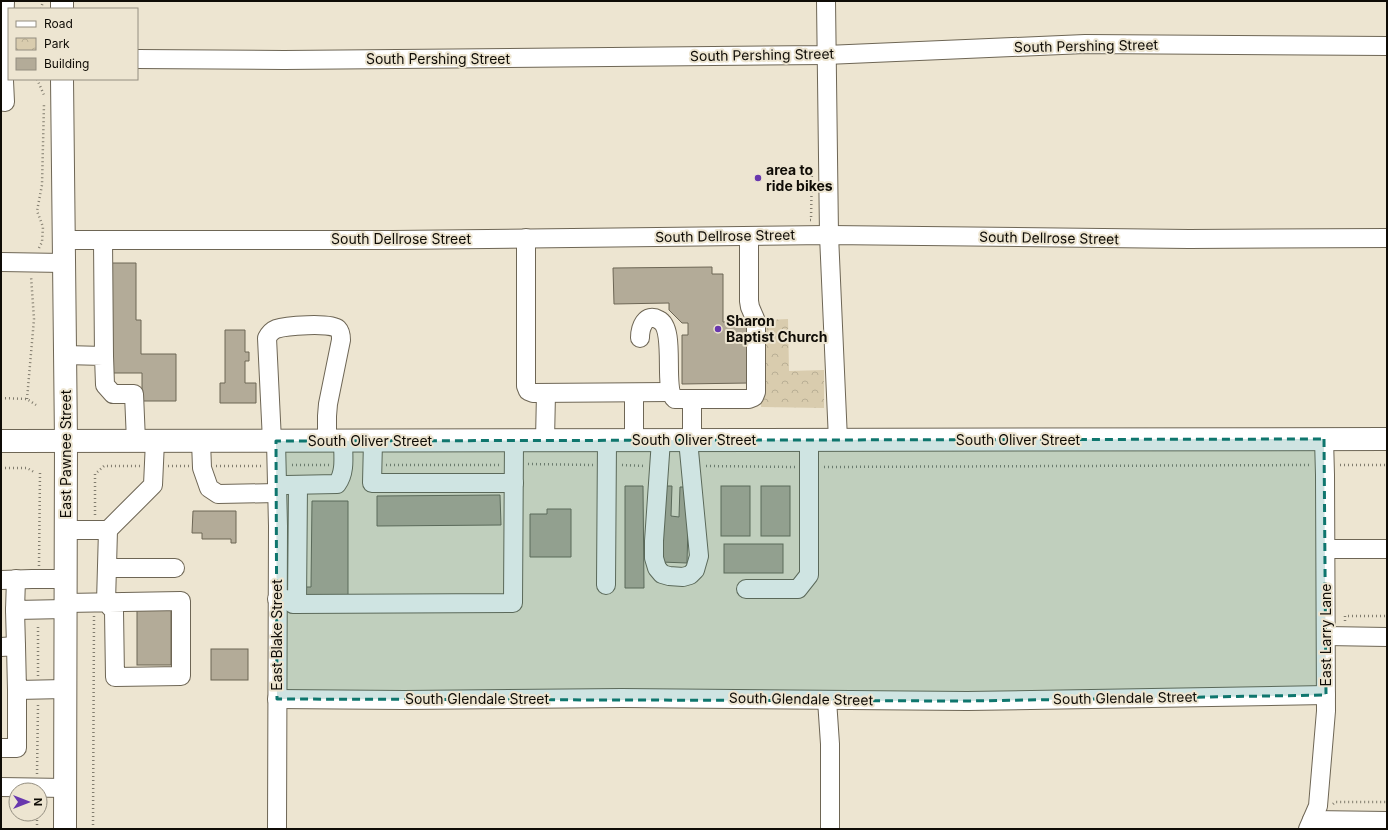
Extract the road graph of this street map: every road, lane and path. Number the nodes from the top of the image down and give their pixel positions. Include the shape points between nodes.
1 (5, 1) edge
2 (826, 1) edge
3 (3, 21) edge
4 (1387, 46) edge
5 (826, 55) junction
6 (138, 59) edge
7 (6, 61) edge
8 (38, 80) edge
9 (62, 80) edge
10 (5, 102) dead end
11 (812, 165) dead end
12 (804, 220) dead end
13 (829, 235) junction
14 (749, 236) junction
15 (526, 238) junction
16 (1387, 238) edge
17 (64, 240) junction
18 (103, 240) junction
19 (1, 262) edge
20 (33, 263) junction
21 (64, 263) junction
22 (640, 338) dead end
23 (65, 355) junction
24 (104, 356) junction
25 (670, 392) junction
26 (546, 393) junction
27 (634, 393) junction
28 (1, 398) edge
29 (27, 399) junction
30 (692, 399) junction
31 (36, 405) dead end
32 (1324, 439) junction
33 (1387, 439) edge
34 (514, 440) junction
35 (545, 440) junction
36 (607, 440) junction
37 (634, 440) junction
38 (661, 440) junction
39 (690, 440) junction
40 (809, 440) junction
41 (838, 440) junction
42 (1, 441) edge
43 (66, 441) junction
44 (145, 441) junction
45 (201, 441) junction
46 (274, 441) junction
47 (335, 441) junction
48 (373, 441) junction
49 (1, 468) edge
50 (34, 472) dead end
51 (40, 472) dead end
52 (514, 483) junction
53 (298, 485) junction
54 (277, 489) junction
55 (66, 530) junction
56 (108, 530) junction
57 (1326, 549) junction
58 (1387, 549) edge
59 (107, 568) junction
60 (174, 568) dead end
61 (39, 579) junction
62 (66, 579) junction
63 (8, 580) edge
64 (606, 585) dead end
65 (746, 589) dead end
66 (277, 599) junction
67 (106, 602) junction
68 (297, 604) junction
69 (66, 606) junction
70 (15, 610) junction
71 (38, 610) junction
72 (1326, 636) junction
73 (1387, 637) edge
74 (8, 647) edge
75 (38, 689) junction
76 (65, 689) junction
77 (17, 690) junction
78 (1326, 695) junction
79 (277, 699) junction
80 (827, 700) junction
81 (1, 748) edge
82 (37, 782) edge
83 (48, 788) edge
84 (65, 788) junction
85 (1334, 802) dead end
86 (1387, 802) edge
87 (1387, 821) edge
88 (1310, 825) edge
89 (65, 829) edge
90 (277, 829) edge
91 (830, 829) edge

1 - 3 street
2 - 5 street
3 - 7 street
4 - 5 street, South Pershing Street via 1085,44
5 - 6 street, South Pershing Street
5 - 13 street
7 - 10 street
8 - 20 path via 44,93 42,185 37,211 43,227 42,242
9 - 17 main road, East Pawnee Street
11 - 12 path via 811,220
13 - 14 street, South Dellrose Street
13 - 16 street, South Dellrose Street via 1189,239
13 - 41 street
14 - 15 street, South Dellrose Street
14 - 30 street via 749,302 756,321 754,397
15 - 18 street, South Dellrose Street
15 - 26 street via 526,386 530,393
17 - 18 street, South Dellrose Street
17 - 21 main road, East Pawnee Street
18 - 24 street
19 - 20 street
20 - 21 street
20 - 29 path via 31,271 34,320
21 - 23 main road, East Pawnee Street
22 - 25 street via 641,326 647,320 656,318 666,326
23 - 24 street
23 - 43 main road, East Pawnee Street
24 - 44 street via 105,385 113,394 134,394
25 - 27 street
25 - 30 street via 675,399
26 - 27 street
26 - 35 street
27 - 37 street
28 - 29 path
29 - 31 path
30 - 39 street
32 - 33 main road, South Oliver Street
32 - 41 main road, South Oliver Street
32 - 57 street, East Larry Lane
34 - 35 main road, South Oliver Street
34 - 48 main road, South Oliver Street
34 - 52 street
35 - 36 main road, South Oliver Street
36 - 37 main road, South Oliver Street
36 - 64 street
37 - 38 main road, South Oliver Street
38 - 39 main road, South Oliver Street
38 - 39 street via 654,558 662,574 683,577 695,570 699,556
39 - 40 main road, South Oliver Street
40 - 41 main road, South Oliver Street
40 - 65 street via 809,575 798,589
42 - 43 main road, South Oliver Street
43 - 44 main road, South Oliver Street
43 - 55 main road, East Pawnee Street
44 - 45 main road, South Oliver Street
44 - 56 street via 153,485
45 - 46 main road, South Oliver Street
45 - 54 street via 202,468 208,488 218,494
46 - 47 main road, South Oliver Street
46 - 47 street, East Blake Street via 267,338 276,329 324,325 338,329 341,340 327,416
46 - 54 street, East Blake Street
47 - 48 main road, South Oliver Street
47 - 53 street via 343,468 342,478 337,484
48 - 52 street via 372,483
49 - 50 path via 27,468
51 - 61 path
52 - 68 street via 513,603
53 - 54 street
53 - 68 street
54 - 66 street, East Blake Street
55 - 56 street
55 - 62 main road, East Pawnee Street
56 - 59 street
57 - 58 street
57 - 72 street, East Larry Lane
59 - 60 street
59 - 67 street
61 - 62 street
61 - 63 street
62 - 69 main road, East Pawnee Street
63 - 70 street
66 - 68 street via 286,599
66 - 79 street, East Blake Street
67 - 67 street via 114,611 115,677 181,676 181,601
67 - 69 street
69 - 71 street
69 - 76 main road, East Pawnee Street
70 - 71 street
70 - 74 street
71 - 75 path
72 - 73 street
72 - 78 street, East Larry Lane
74 - 77 street
75 - 76 street
75 - 77 street
75 - 82 path
76 - 84 main road, East Pawnee Street
77 - 81 street via 17,748
78 - 80 street, South Glendale Street
78 - 88 street, East Larry Lane via 1318,806
79 - 80 street, South Glendale Street
79 - 90 street, East Blake Street
80 - 91 street
83 - 84 street
84 - 89 main road, East Pawnee Street
85 - 86 path
87 - 88 street

